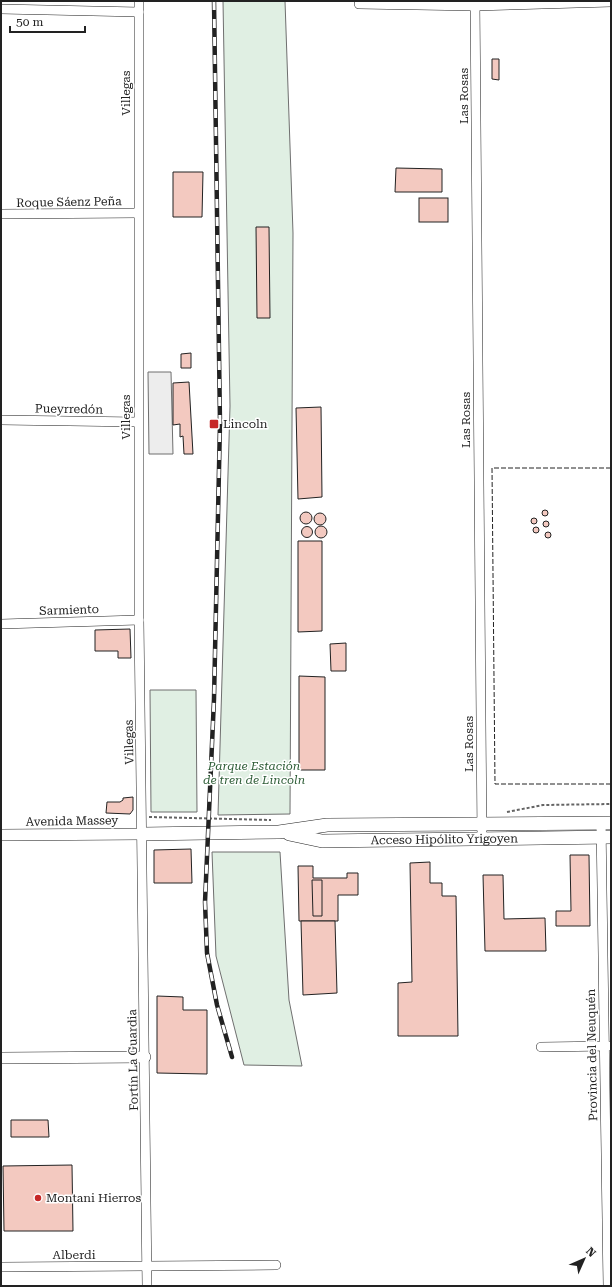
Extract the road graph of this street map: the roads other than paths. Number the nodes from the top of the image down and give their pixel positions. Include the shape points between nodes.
1 (139, 1) edge
2 (610, 2) edge
3 (475, 3) edge
4 (359, 4) dead end
5 (1, 10) edge
6 (139, 12) junction
7 (138, 213) junction
8 (1, 214) edge
9 (1, 420) edge
10 (138, 422) junction
11 (139, 620) junction
12 (1, 624) edge
13 (606, 823) edge
14 (481, 824) junction
15 (279, 832) junction
16 (142, 834) junction
17 (1, 835) edge
18 (606, 837) edge
19 (482, 839) junction
20 (608, 1046) edge
21 (541, 1047) dead end
22 (1, 1052) edge
23 (145, 1054) junction
24 (1, 1058) edge
25 (276, 1265) dead end
26 (609, 1266) edge
27 (1, 1267) edge
28 (147, 1267) junction
29 (147, 1286) edge
30 (608, 1286) edge

1 - 6 street, Villegas
2 - 3 street
3 - 4 street
3 - 14 street, Las Rosas
5 - 6 street
6 - 7 street, Villegas
7 - 8 street, Roque Sáenz Peña
7 - 10 street, Villegas
9 - 10 street, Pueyrredón
10 - 11 street, Villegas
11 - 12 street, Sarmiento
11 - 16 street, Villegas
13 - 14 main road, Acceso Hipólito Yrigoyen
13 - 18 street, Provincia del Neuquén
14 - 15 main road, Acceso Hipólito Yrigoyen via 327,825
14 - 19 street, Las Rosas
15 - 16 main road, Acceso Hipólito Yrigoyen
15 - 19 main road, Acceso Hipólito Yrigoyen via 322,841
16 - 17 street, Avenida Massey
16 - 23 street, Fortín La Guardia
18 - 19 main road, Acceso Hipólito Yrigoyen
18 - 20 street, Provincia del Neuquén
20 - 21 street
20 - 26 street, Provincia del Neuquén
22 - 23 street
23 - 24 street
23 - 28 street, Fortín La Guardia
25 - 28 street, Alberdi
26 - 30 street, Provincia del Neuquén
27 - 28 street, Alberdi
28 - 29 street, Fortín La Guardia

